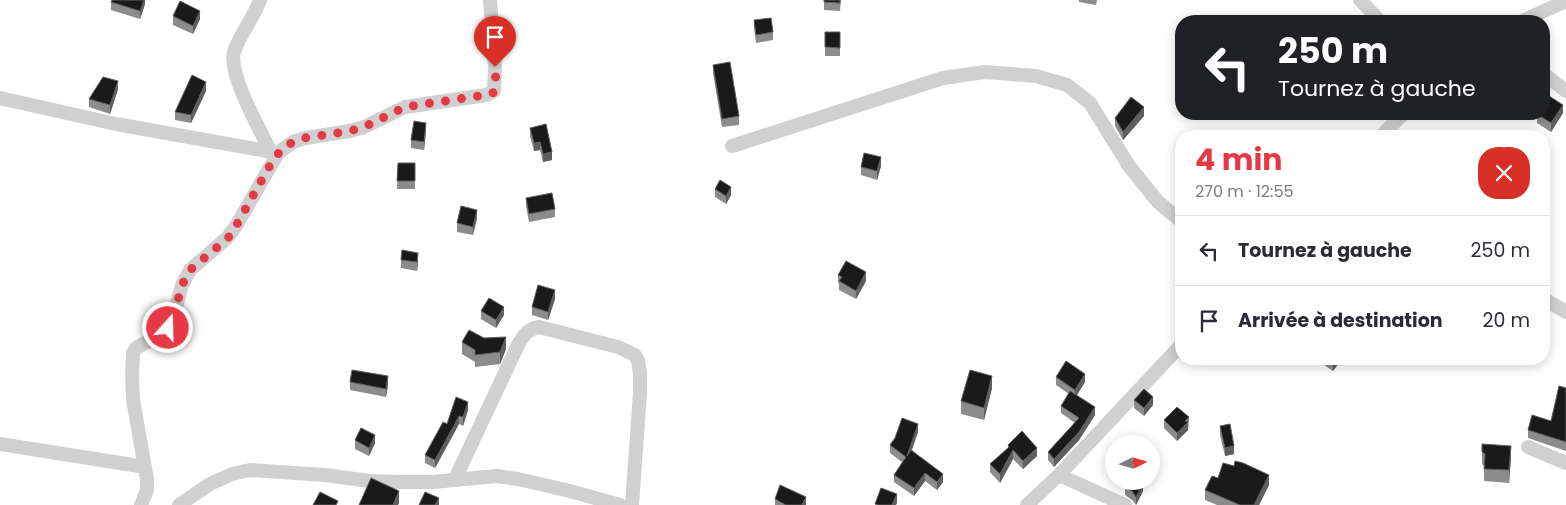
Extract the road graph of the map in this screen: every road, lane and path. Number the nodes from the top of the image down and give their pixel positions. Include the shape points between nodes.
1 (260, 0) edge
2 (490, 0) edge
3 (1360, 0) edge
4 (1566, 1) edge
5 (1374, 15) edge
6 (1535, 15) edge
7 (1550, 79) edge
8 (1566, 91) edge
9 (0, 98) edge
10 (1397, 120) edge
11 (1387, 130) edge
12 (732, 146) dead end
13 (275, 153) junction
14 (1175, 216) edge
15 (1550, 302) edge
16 (1566, 312) edge
17 (1175, 351) edge
18 (0, 444) edge
19 (1528, 447) dead end
20 (1566, 463) edge
21 (145, 466) junction
22 (1059, 475) junction
23 (455, 479) junction
24 (141, 505) edge
25 (179, 505) edge
26 (620, 505) edge
27 (632, 505) edge
28 (1027, 505) edge
29 (1125, 505) edge

1 - 13 street via 234,53 234,73
2 - 13 street via 495,67 492,94 405,107 357,129 305,138
3 - 5 street
4 - 6 street
7 - 8 street
9 - 13 street via 116,124
10 - 11 street
12 - 14 street via 943,78 985,72 1036,76 1067,85 1090,103 1129,166 1158,202
13 - 21 street via 228,238 190,270 168,328 133,353 134,400
15 - 16 street
17 - 22 street
18 - 21 street
19 - 20 street
21 - 24 street via 147,490
22 - 28 street
22 - 29 street
23 - 25 street via 370,481 250,470 210,484
23 - 26 street via 504,477
23 - 27 street via 518,345 525,333 539,327 618,347 635,355 640,373 640,393

